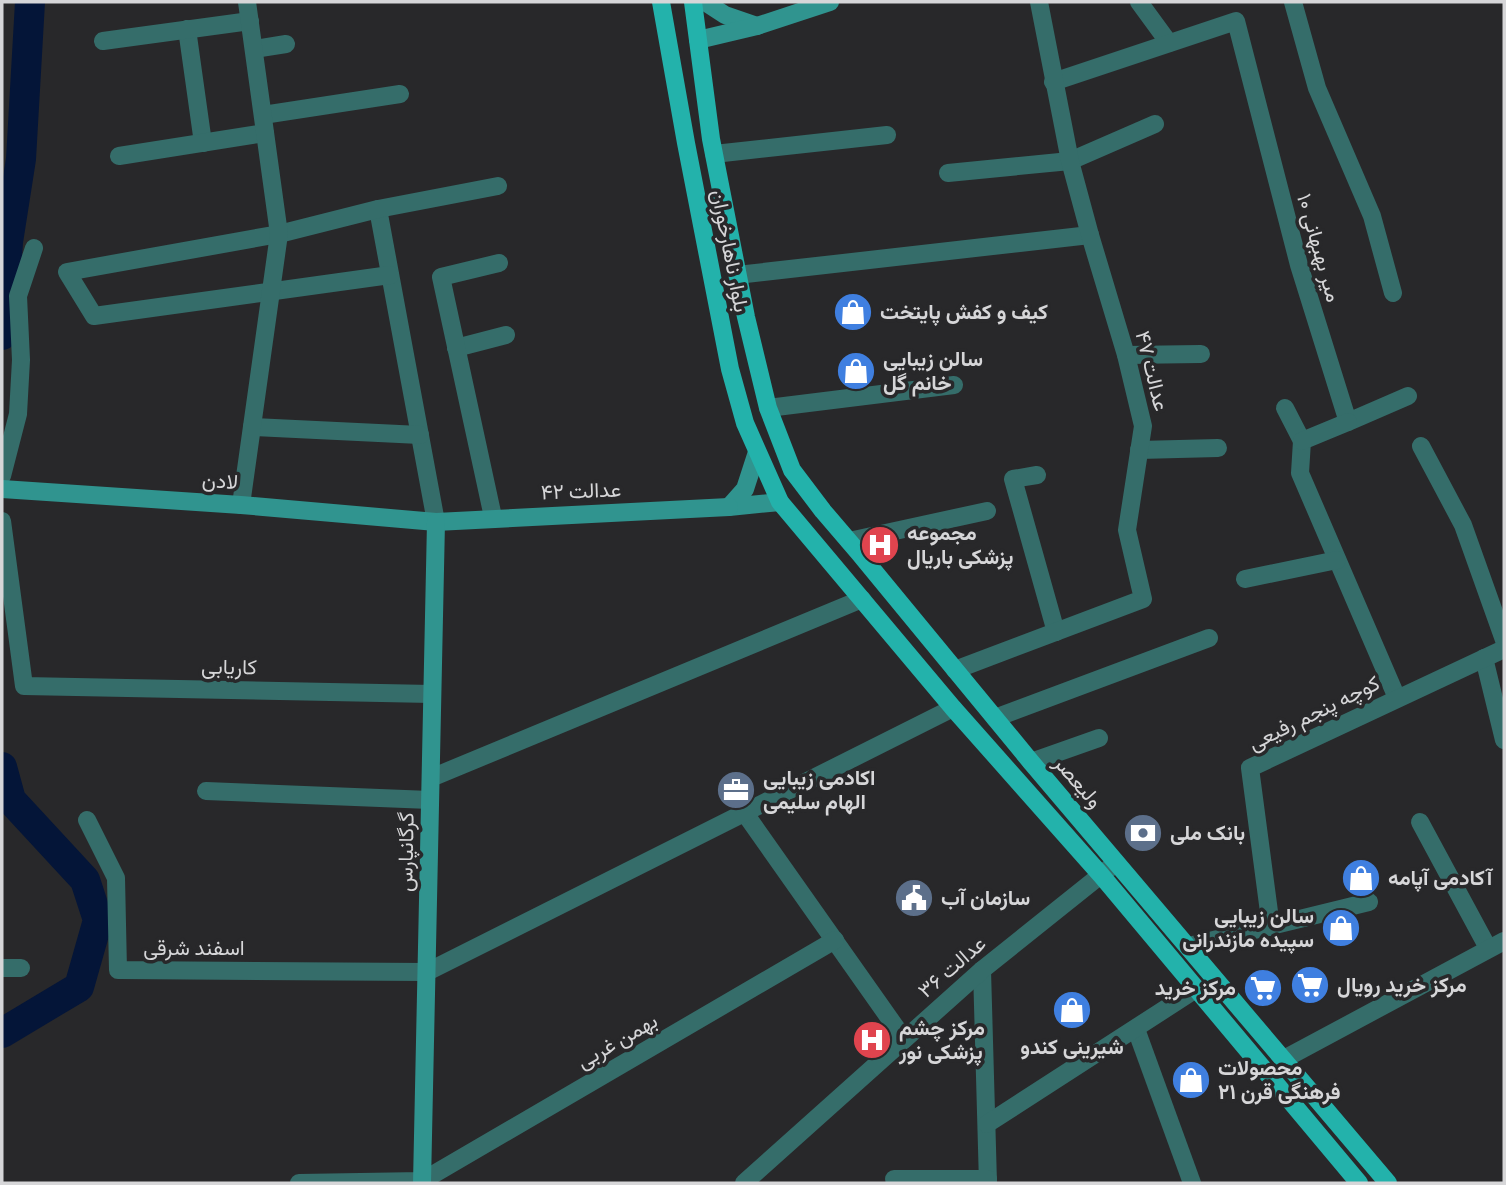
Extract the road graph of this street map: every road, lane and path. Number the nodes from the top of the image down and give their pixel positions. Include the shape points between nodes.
1 (247, 2) edge
2 (661, 2) edge
3 (694, 2) edge
4 (705, 2) edge
5 (830, 2) edge
6 (1038, 2) edge
7 (1139, 2) edge
8 (1293, 2) edge
9 (250, 21) junction
10 (757, 26) junction
11 (187, 29) junction
12 (698, 40) junction
13 (103, 41) dead end
14 (286, 44) dead end
15 (1169, 44) junction
16 (669, 46) junction
17 (254, 49) junction
18 (1054, 82) junction
19 (400, 94) dead end
20 (264, 124) junction
21 (1156, 124) dead end
22 (887, 135) dead end
23 (203, 143) junction
24 (714, 154) junction
25 (119, 156) dead end
26 (1070, 161) junction
27 (948, 173) dead end
28 (498, 186) dead end
29 (378, 209) junction
30 (279, 234) junction
31 (1090, 235) junction
32 (34, 248) dead end
33 (499, 262) dead end
34 (390, 275) junction
35 (737, 275) junction
36 (271, 292) junction
37 (1394, 293) dead end
38 (506, 335) dead end
39 (456, 348) junction
40 (1201, 354) dead end
41 (1126, 355) junction
42 (954, 385) dead end
43 (1408, 397) dead end
44 (768, 408) junction
45 (1285, 408) dead end
46 (1348, 422) junction
47 (252, 427) junction
48 (420, 435) junction
49 (1302, 441) junction
50 (1421, 446) dead end
51 (1218, 448) dead end
52 (1139, 450) junction
53 (757, 452) junction
54 (792, 470) joint
55 (1037, 475) dead end
56 (2, 477) edge
57 (2, 489) edge
58 (780, 502) junction
59 (241, 505) junction
60 (729, 507) junction
61 (987, 511) dead end
62 (493, 517) junction
63 (2, 521) edge
64 (436, 522) junction
65 (849, 541) junction
66 (1337, 560) junction
67 (1245, 579) dead end
68 (862, 599) junction
69 (1056, 632) junction
70 (1209, 638) dead end
71 (1504, 640) edge
72 (1504, 649) edge
73 (1485, 658) junction
74 (955, 670) junction
75 (432, 694) junction
76 (1396, 698) junction
77 (953, 708) junction
78 (995, 718) junction
79 (1099, 738) dead end
80 (1504, 740) edge
81 (1031, 762) junction
82 (431, 778) junction
83 (206, 791) dead end
84 (430, 800) junction
85 (744, 812) junction
86 (87, 820) dead end
87 (1420, 822) dead end
88 (1118, 862) junction
89 (1101, 875) junction
90 (1369, 902) dead end
91 (1271, 927) junction
92 (835, 940) junction
93 (1496, 945) edge
94 (1188, 946) junction
95 (2, 968) edge
96 (21, 968) dead end
97 (982, 970) junction
98 (427, 972) junction
99 (1196, 989) junction
100 (1136, 1029) junction
101 (904, 1039) junction
102 (1284, 1059) junction
103 (987, 1124) junction
104 (894, 1179) dead end
105 (988, 1181) edge
106 (422, 1182) edge
107 (299, 1183) edge
108 (744, 1183) edge
109 (1192, 1183) edge
110 (1360, 1183) edge
111 (1388, 1183) edge

1 - 9 street
2 - 16 main road, بلوار ناهارخوران
3 - 12 main road, بلوار ناهارخوران
4 - 10 main road via 724,15
5 - 10 main road
6 - 18 street, عدالت ۴۷
7 - 15 street
8 - 37 street via 1317,88 1372,216
9 - 11 street
9 - 17 street
10 - 12 main road
11 - 13 street
11 - 23 street
12 - 16 main road
12 - 24 main road, بلوار ناهارخوران
14 - 17 street
15 - 18 street
15 - 46 street, ۱۰ میر بهبهانی via 1236,21 1298,265
16 - 53 main road, بلوار ناهارخوران via 730,369
17 - 20 street
18 - 26 street, عدالت ۴۷
19 - 20 street
20 - 23 street
20 - 30 street
21 - 26 street
22 - 24 street
23 - 25 street
24 - 35 main road, بلوار ناهارخوران
26 - 27 street
26 - 31 street, عدالت ۴۷
28 - 29 street
29 - 30 street
29 - 34 street
30 - 36 street
30 - 36 street via 67,272 94,316
31 - 35 street
31 - 41 street, عدالت ۴۷
32 - 56 street via 18,296 19,414
33 - 39 street via 441,277
34 - 36 street
34 - 48 street
35 - 44 main road, بلوار ناهارخوران
36 - 47 street
38 - 39 street
39 - 62 street
40 - 41 street
41 - 52 street, عدالت ۴۷ via 1143,426
42 - 44 street
43 - 46 street
44 - 54 main road, بلوار ناهارخوران
45 - 49 street
46 - 49 street
47 - 48 street
47 - 59 street
48 - 64 street
49 - 66 street via 1300,473
50 - 71 street via 1463,526
51 - 52 street
52 - 69 street, عدالت ۴۷ via 1127,530 1143,599
53 - 58 main road, بلوار ناهارخوران
53 - 60 main road via 745,489
54 - 65 main road, ولیعصر
55 - 69 street via 1013,479
57 - 59 main road, لادن
58 - 60 main road, عدالت ۴۲
58 - 68 main road
59 - 64 main road, لادن
60 - 62 main road, عدالت ۴۲
61 - 65 street
62 - 64 main road, عدالت ۴۲
63 - 75 street, کاریابی via 24,686
64 - 75 main road, گرگانپارس
65 - 74 main road, ولیعصر
66 - 67 street
66 - 76 street
68 - 77 main road
68 - 82 street
69 - 74 street, عدالت ۴۷
70 - 78 street
72 - 73 street, کوچه پنجم رفیعی
73 - 76 street, کوچه پنجم رفیعی
73 - 80 street
74 - 78 main road, ولیعصر
75 - 82 main road, گرگانپارس
76 - 91 street, کوچه پنجم رفیعی via 1250,768
77 - 85 street
77 - 89 main road
78 - 81 main road, ولیعصر
79 - 81 street
81 - 88 main road, ولیعصر
82 - 84 main road, گرگانپارس
83 - 84 street
84 - 98 main road, گرگانپارس
85 - 92 street
85 - 98 street
86 - 98 street, اسفند شرقی via 116,878 118,970
87 - 93 street
88 - 89 street, عدالت ۳۶
88 - 94 main road, ولیعصر
89 - 97 street, عدالت ۳۶
89 - 99 main road
90 - 91 street
91 - 94 street
92 - 101 street
92 - 106 street, بهمن غربی
93 - 102 street
94 - 102 main road, ولیعصر
95 - 96 street
97 - 101 street, عدالت ۳۶
97 - 103 street
98 - 106 main road, گرگانپارس
99 - 100 street
99 - 110 main road
100 - 103 street
100 - 109 street
101 - 108 street, عدالت ۳۶
102 - 111 main road, ولیعصر
103 - 105 street
104 - 105 street
106 - 107 street

